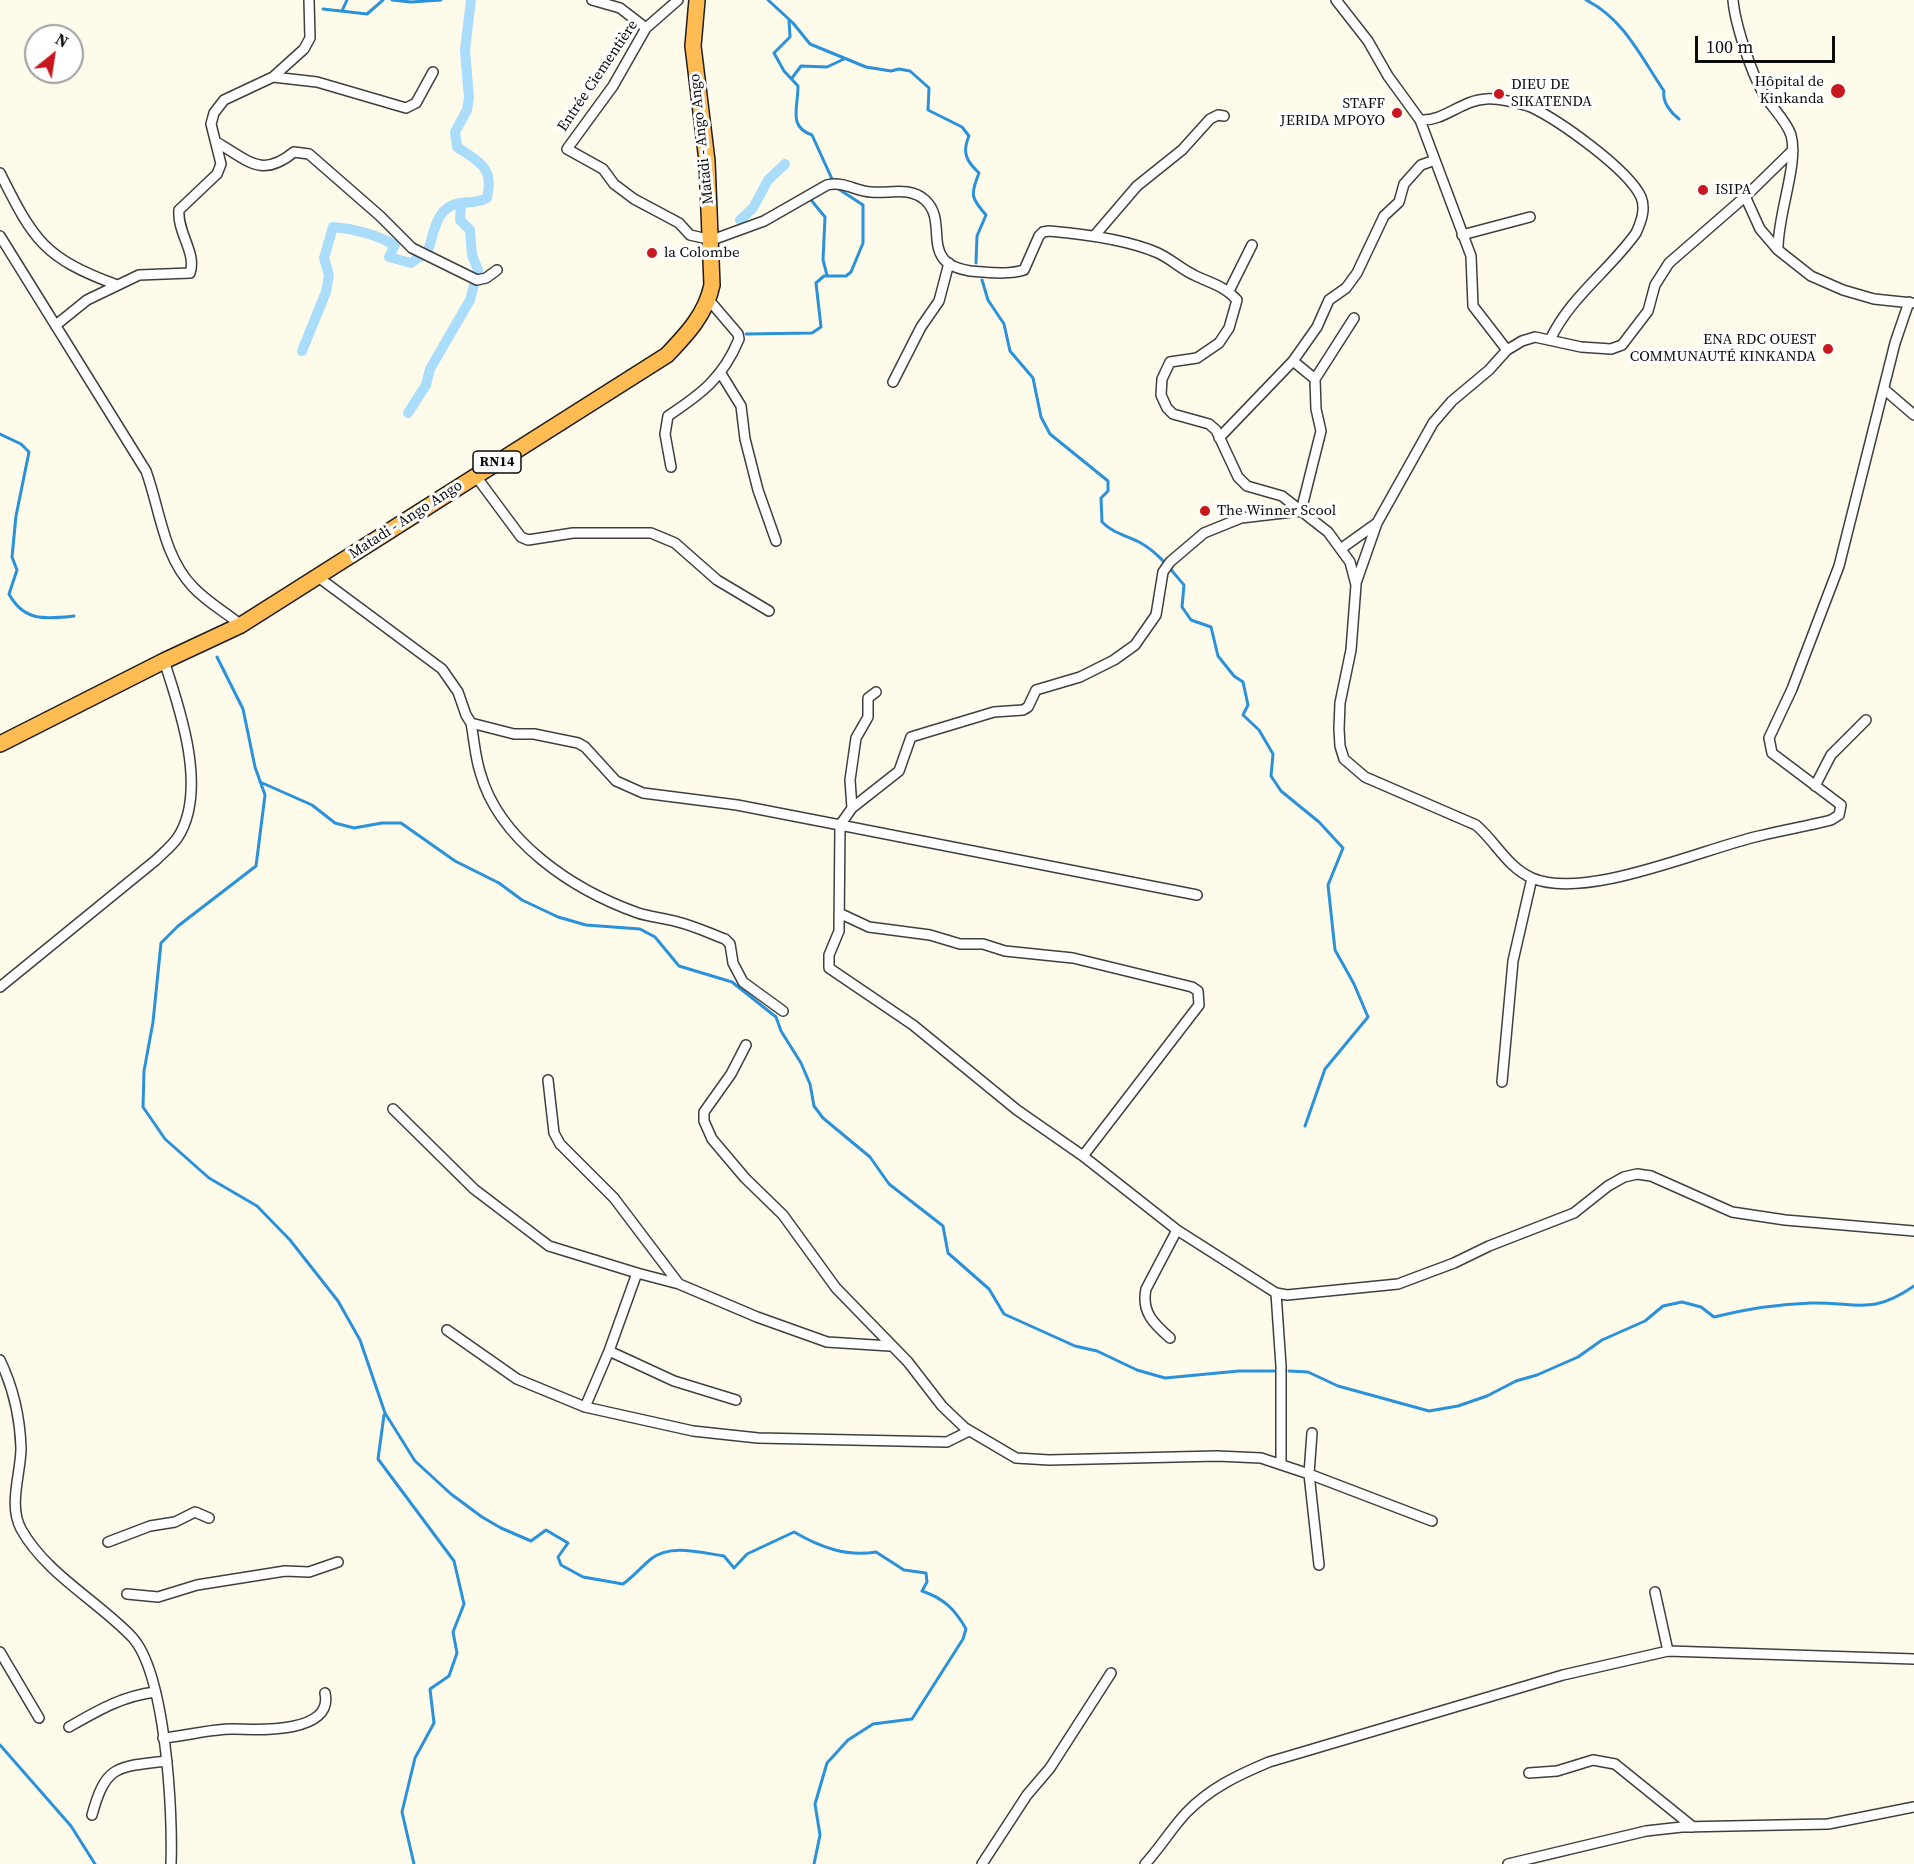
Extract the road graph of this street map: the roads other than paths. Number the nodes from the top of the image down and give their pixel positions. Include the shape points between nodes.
1 (309, 0) edge
2 (592, 0) edge
3 (678, 0) edge
4 (697, 0) edge
5 (1336, 0) edge
6 (1733, 0) edge
7 (646, 28) junction
8 (433, 72) dead end
9 (273, 77) junction
10 (1224, 116) dead end
11 (1420, 120) junction
12 (216, 142) junction
13 (1793, 150) junction
14 (1435, 160) junction
15 (0, 173) edge
16 (1745, 196) junction
17 (1530, 217) dead end
18 (1095, 235) junction
19 (1462, 235) junction
20 (0, 236) edge
21 (712, 240) junction
22 (1252, 245) dead end
23 (1778, 250) junction
24 (949, 263) junction
25 (497, 270) dead end
26 (117, 285) junction
27 (1229, 291) junction
28 (709, 300) junction
29 (1911, 303) edge
30 (1354, 318) dead end
31 (56, 325) junction
32 (1550, 340) junction
33 (1507, 350) junction
34 (1293, 362) junction
35 (720, 372) junction
36 (1315, 379) junction
37 (893, 382) dead end
38 (1885, 390) junction
39 (1914, 413) edge
40 (1219, 438) junction
41 (671, 467) dead end
42 (475, 475) junction
43 (1301, 511) junction
44 (1377, 523) junction
45 (776, 541) dead end
46 (1341, 548) junction
47 (318, 577) junction
48 (1356, 585) junction
49 (769, 611) dead end
50 (241, 625) junction
51 (164, 661) junction
52 (876, 692) dead end
53 (1866, 720) dead end
54 (471, 723) junction
55 (0, 744) edge
56 (1815, 786) junction
57 (852, 808) junction
58 (840, 825) junction
59 (1532, 878) junction
60 (1197, 895) dead end
61 (839, 913) junction
62 (0, 987) edge
63 (783, 1011) dead end
64 (746, 1045) dead end
65 (548, 1080) dead end
66 (1502, 1083) dead end
67 (393, 1109) dead end
68 (1083, 1156) junction
69 (1177, 1230) junction
70 (1914, 1231) edge
71 (637, 1274) junction
72 (678, 1284) junction
73 (1276, 1293) junction
74 (447, 1330) dead end
75 (1170, 1338) dead end
76 (890, 1346) junction
77 (609, 1351) junction
78 (0, 1360) edge
79 (736, 1400) dead end
80 (585, 1407) junction
81 (969, 1431) junction
82 (1312, 1433) dead end
83 (1281, 1464) junction
84 (1309, 1474) junction
85 (209, 1518) dead end
86 (1432, 1521) dead end
87 (108, 1542) dead end
88 (338, 1562) dead end
89 (1319, 1564) dead end
90 (1656, 1592) dead end
91 (127, 1594) dead end
92 (1668, 1651) junction
93 (0, 1652) edge
94 (1914, 1659) edge
95 (1112, 1672) dead end
96 (155, 1692) junction
97 (325, 1693) dead end
98 (39, 1718) dead end
99 (69, 1726) dead end
100 (163, 1738) junction
101 (167, 1761) junction
102 (1529, 1773) dead end
103 (1914, 1807) edge
104 (92, 1815) dead end
105 (1694, 1827) junction
106 (171, 1864) edge
107 (982, 1864) edge
108 (1145, 1864) edge
109 (1508, 1864) edge

1 - 9 street via 310,38 304,49
2 - 7 street via 621,8
3 - 7 street, Entrée Ciementière
4 - 21 highway, Matadi - Ango Ango / RN14 via 693,46
5 - 11 street via 1368,40
6 - 13 street via 1762,92 1788,130
7 - 21 street, Entrée Ciementière via 608,93 567,149 603,169 614,184 679,223 690,235
8 - 9 street via 416,103 406,108 317,82
9 - 12 street via 224,100 211,124
10 - 18 street via 1210,119 1182,150 1137,186
11 - 14 street
11 - 32 street via 1430,121 1456,107 1486,98 1529,106 1561,123 1631,181 1641,199 1641,221 1636,233 1578,295
12 - 25 street via 259,165 280,163 294,152 309,154 412,248 477,280
12 - 26 street via 221,164 217,174 178,210 177,224 190,254 190,273 139,275
13 - 16 street
13 - 23 street via 1779,221
14 - 19 street
14 - 34 street via 1421,165 1404,184 1399,202 1384,216 1357,273 1342,292 1329,300 1317,327
15 - 26 street via 28,225 52,255
16 - 23 street via 1760,229
16 - 32 street via 1669,263 1654,285 1648,311 1622,345 1611,349 1581,347
17 - 19 street
18 - 24 street via 1042,232 1024,270 1017,272 973,272
18 - 27 street via 1160,254
19 - 33 street via 1471,256 1473,306
20 - 31 street
21 - 24 street via 764,221 837,183 864,191 912,193 925,200 932,211 941,254
21 - 28 highway, Matadi - Ango Ango / RN14
22 - 27 street
23 - 29 street via 1811,276 1843,290 1874,299
24 - 37 street via 939,301
26 - 31 street via 87,300
27 - 40 street via 1237,300 1236,312 1219,343 1197,358 1170,362 1162,379 1161,395 1167,408 1173,414 1209,424
28 - 35 street via 738,333 736,346
28 - 42 highway, Matadi - Ango Ango / RN14 via 690,330 667,355
29 - 38 street via 1894,343
30 - 36 street
31 - 50 street via 146,471 158,519 179,568 192,587
32 - 33 street via 1535,337
33 - 44 street via 1433,423
34 - 36 street
34 - 40 street
35 - 41 street via 692,403 668,416 665,434
35 - 45 street via 741,405 758,490
36 - 43 street via 1321,431
38 - 39 street
38 - 56 street via 1839,566 1769,738 1772,753
40 - 43 street via 1228,462 1246,486 1276,493
42 - 47 highway, Matadi - Ango Ango / RN14
42 - 49 street via 521,537 528,540 573,533 663,536 717,580
43 - 46 street
43 - 57 street via 1241,518 1204,533 1163,572 1156,615 1135,645 1080,677 1036,690 1023,710 994,712 911,737 899,771
44 - 46 street
44 - 48 street
46 - 48 street via 1350,562
47 - 50 highway, Matadi - Ango Ango / RN14
47 - 54 street via 442,669 458,692
48 - 59 street via 1351,650 1340,704 1340,746 1344,759 1365,777 1476,825 1508,862
50 - 51 highway, Matadi - Ango Ango / RN14
51 - 55 highway, Matadi - Ango Ango / RN14
51 - 62 street via 191,763 191,799 178,836 156,861
52 - 57 street via 868,698 867,721 856,738 850,780
53 - 56 street via 1831,755
54 - 58 street via 578,743 616,781 643,792
54 - 63 street via 480,774 514,835 578,884 603,898 725,939 743,982
56 - 59 street via 1841,805 1839,815 1600,880 1554,885
57 - 58 street
58 - 60 street
58 - 61 street
59 - 66 street via 1513,961
61 - 68 street via 839,931 829,955 829,968 913,1025 1017,1110
61 - 68 street via 869,927 930,935 960,944 983,944 1005,951 1073,958 1198,991 1199,1005
64 - 76 street via 704,1112 712,1139 783,1215 836,1288
65 - 72 street via 554,1133 560,1144 614,1198
67 - 71 street via 474,1189 549,1246
68 - 69 street
69 - 73 street
69 - 75 street via 1144,1299 1151,1321
70 - 73 street via 1732,1212 1651,1176 1637,1174 1608,1186 1574,1213 1398,1284
71 - 72 street
71 - 77 street
72 - 76 street via 827,1342
73 - 83 street
74 - 80 street via 517,1379
76 - 81 street
77 - 79 street via 674,1382
77 - 80 street
78 - 96 street via 17,1406 21,1450 16,1505 20,1528 37,1552 134,1639
80 - 81 street via 693,1431 758,1438 946,1442
81 - 83 street via 1016,1458 1217,1456 1261,1458
82 - 84 street
83 - 84 street
84 - 86 street
84 - 89 street
85 - 87 street via 195,1512
88 - 91 street via 309,1572 285,1571 197,1585 158,1598
90 - 92 street
92 - 94 street
92 - 108 street via 1563,1675 1269,1762 1206,1794
93 - 98 street
95 - 107 street
96 - 99 street via 134,1694
96 - 100 street
97 - 100 street via 326,1706 320,1717 305,1722 265,1731 231,1729
100 - 101 street
101 - 104 street via 123,1767 111,1774 103,1781
101 - 106 street
102 - 105 street via 1557,1771 1593,1761 1615,1764
103 - 105 street via 1828,1824
105 - 109 street via 1646,1831

